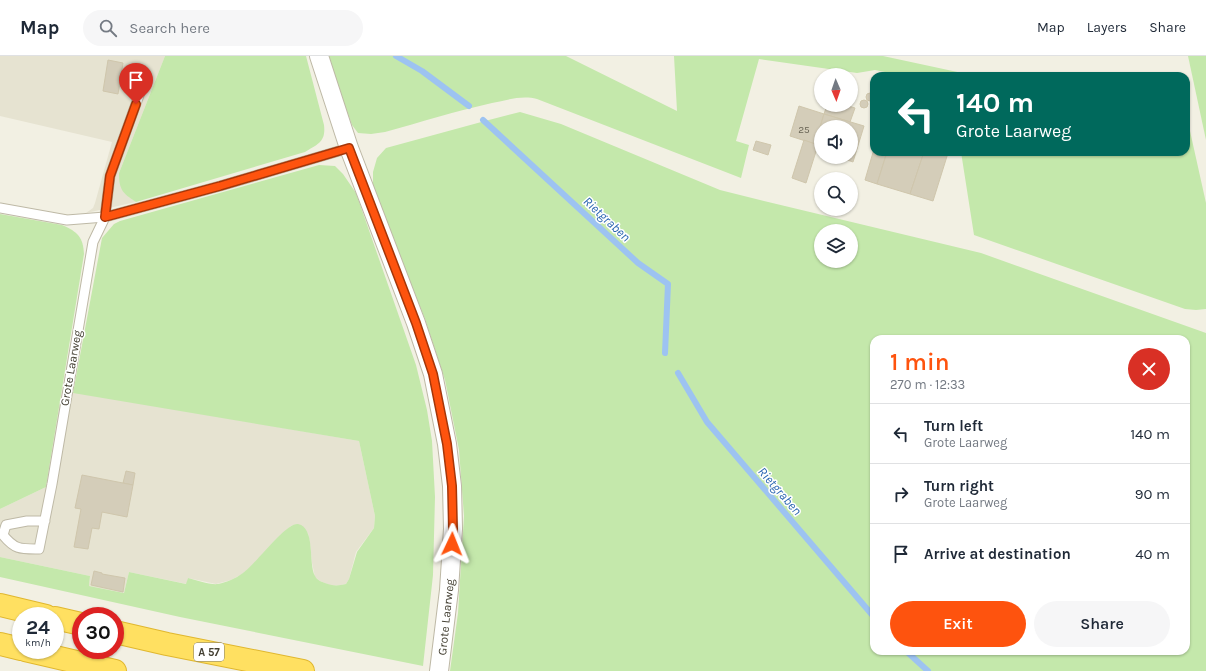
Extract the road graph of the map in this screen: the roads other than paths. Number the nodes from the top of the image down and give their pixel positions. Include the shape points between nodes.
1 (319, 56) edge
2 (146, 76) dead end
3 (349, 148) junction
4 (0, 208) edge
5 (105, 217) junction
6 (45, 521) junction
7 (0, 605) edge
8 (12, 608) edge
9 (124, 634) edge
10 (0, 644) edge
11 (12, 647) edge
12 (64, 659) edge
13 (115, 671) edge
14 (303, 671) edge
15 (439, 671) edge

1 - 3 street, Grote Laarweg
2 - 5 lane, Grote Laarweg via 110,176
3 - 5 lane
3 - 15 street, Grote Laarweg via 433,374 447,444 452,486 453,529 449,590
4 - 5 lane via 67,220
5 - 6 lane, Grote Laarweg via 93,242
6 - 6 lane, Grote Laarweg via 39,549 22,549 10,544 3,535 6,525
7 - 8 highway
9 - 14 highway, A 57
10 - 11 highway
12 - 13 highway

